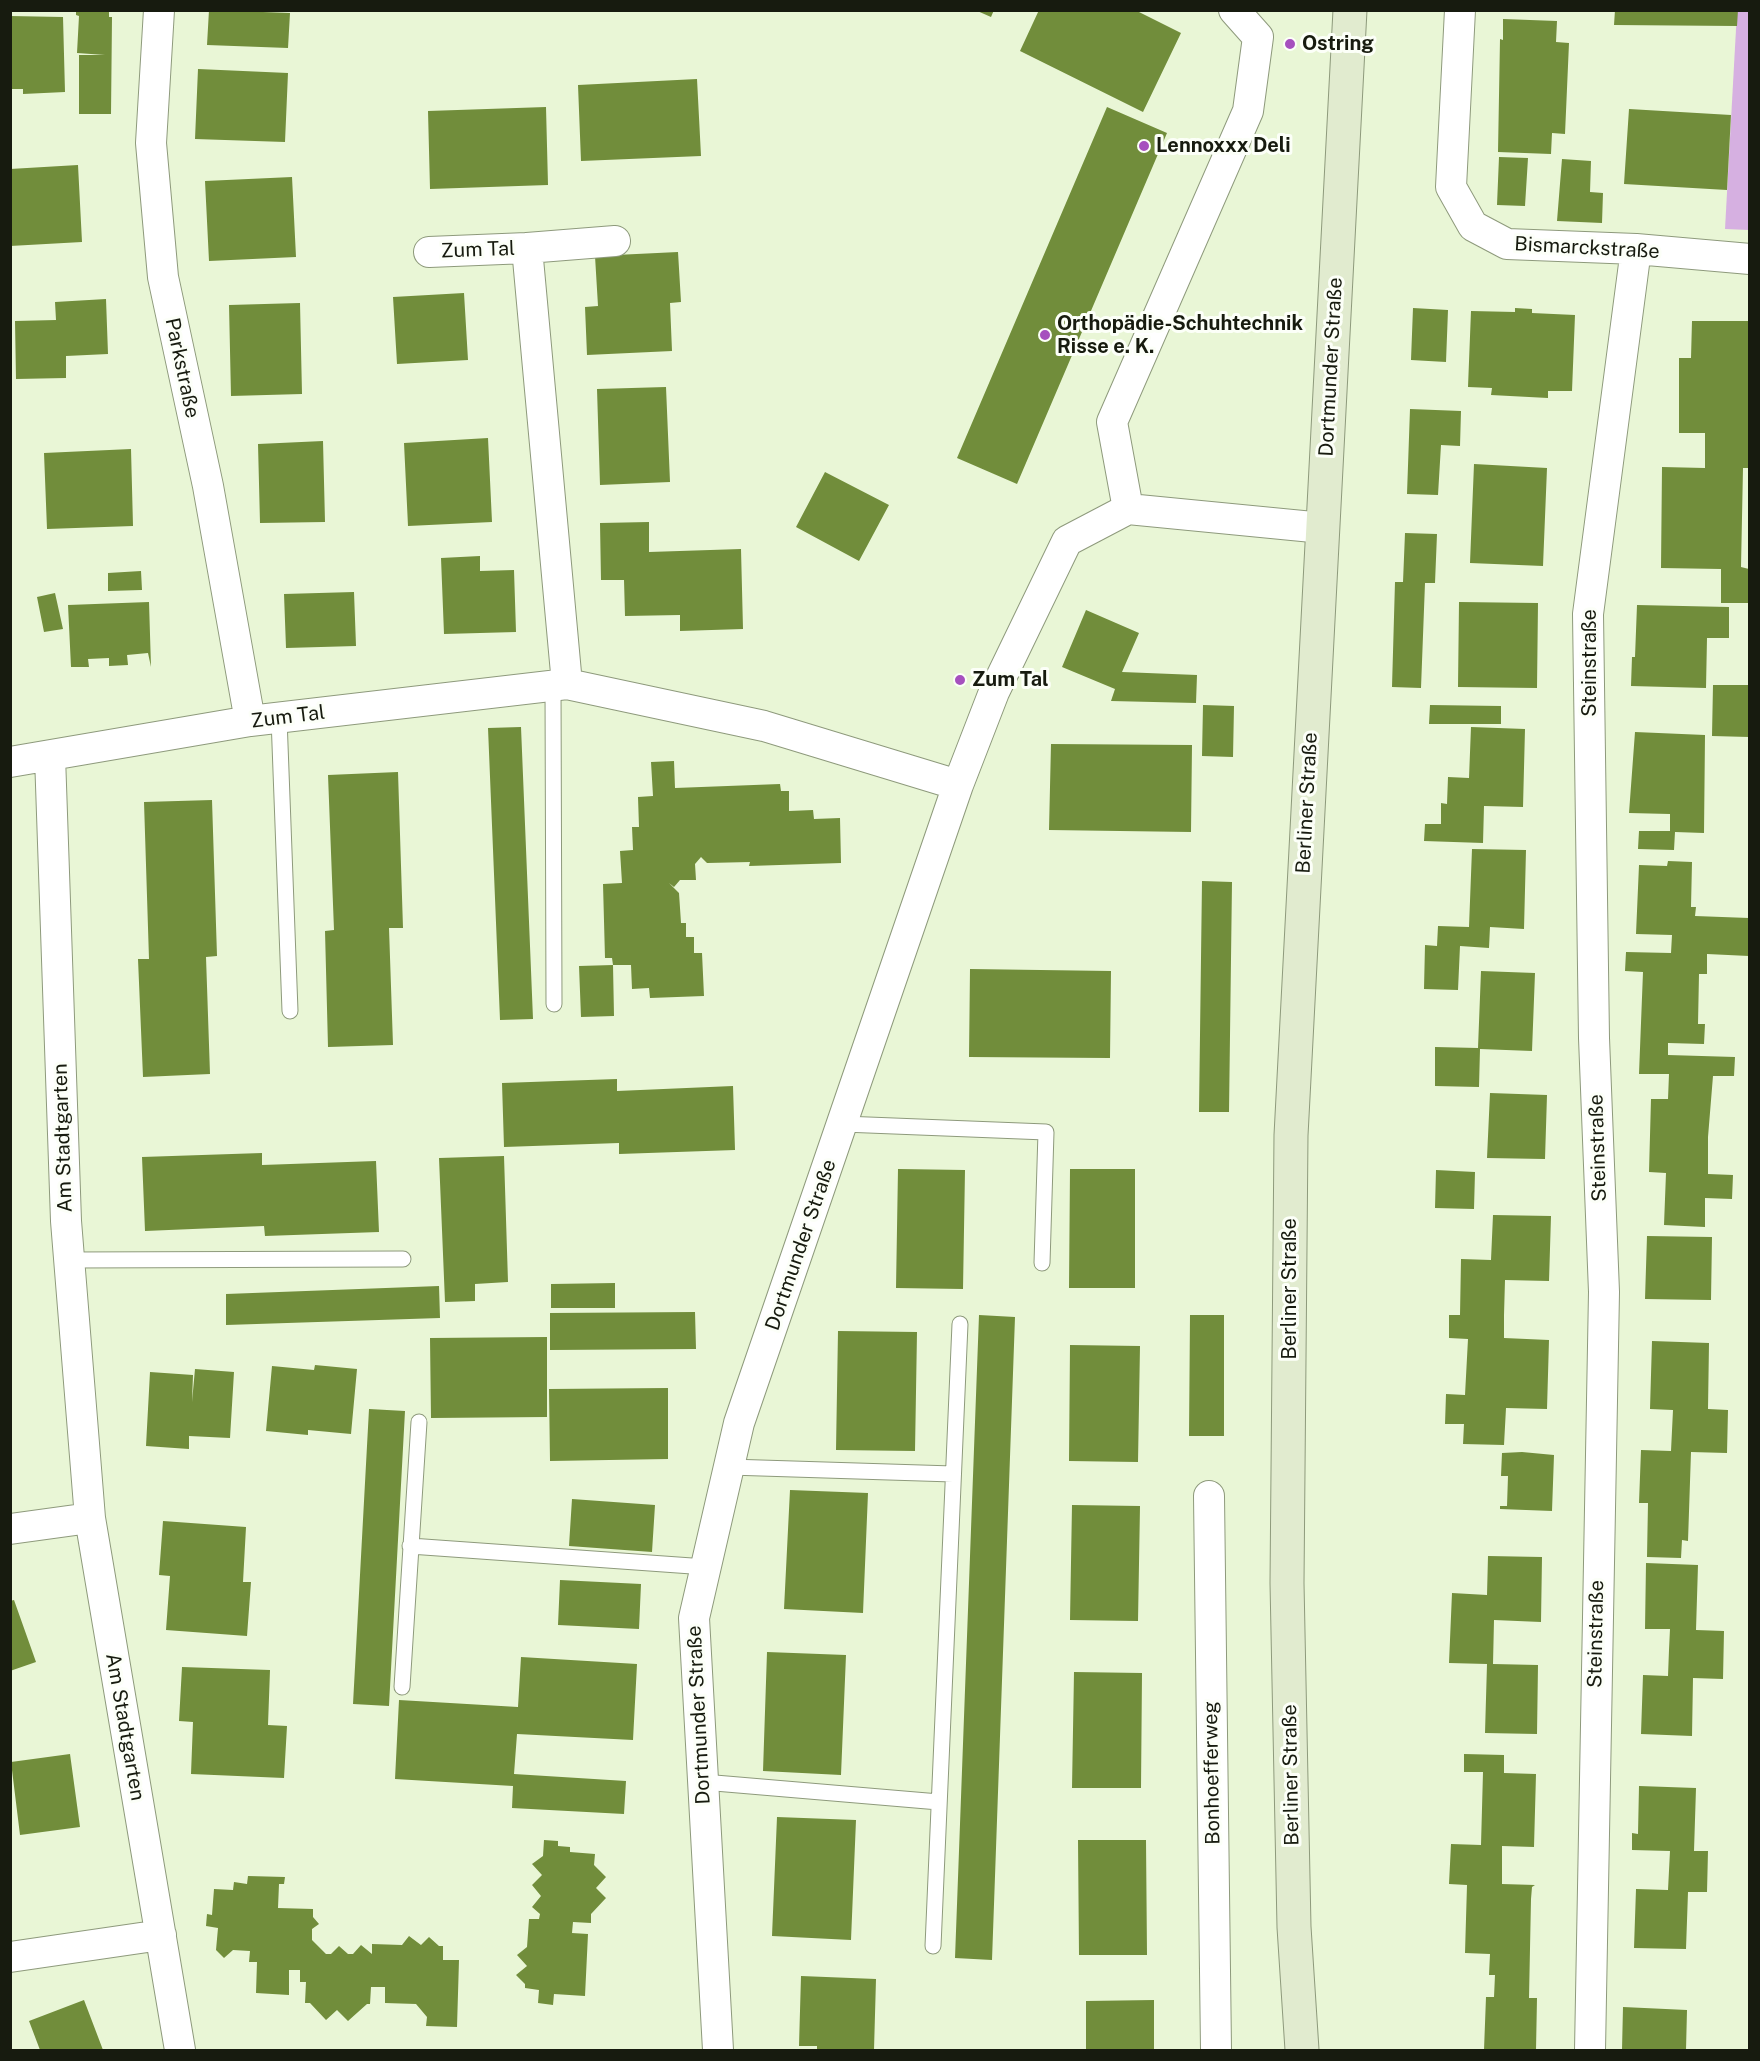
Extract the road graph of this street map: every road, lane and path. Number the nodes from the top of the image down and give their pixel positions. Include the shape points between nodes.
1 (159, 10) edge
2 (1234, 10) edge
3 (1350, 10) edge
4 (1460, 10) edge
5 (615, 241) dead end
6 (526, 248) junction
7 (1636, 249) junction
8 (429, 252) dead end
9 (1749, 258) edge
10 (1128, 509) junction
11 (1323, 528) junction
12 (560, 684) junction
13 (279, 718) junction
14 (250, 721) junction
15 (50, 756) junction
16 (10, 762) edge
17 (958, 785) junction
18 (554, 1004) dead end
19 (290, 1011) dead end
20 (843, 1124) junction
21 (403, 1259) dead end
22 (70, 1260) junction
23 (1042, 1263) dead end
24 (960, 1324) dead end
25 (419, 1422) dead end
26 (729, 1467) junction
27 (953, 1474) junction
28 (1209, 1496) dead end
29 (90, 1518) junction
30 (10, 1529) edge
31 (411, 1546) junction
32 (706, 1567) junction
33 (402, 1687) dead end
34 (703, 1782) junction
35 (939, 1802) junction
36 (160, 1935) junction
37 (933, 1946) dead end
38 (10, 1957) edge
39 (180, 2050) edge
40 (718, 2050) edge
41 (1216, 2050) edge
42 (1302, 2050) edge
43 (1590, 2050) edge

1 - 14 street, Parkstraße via 151,142 163,278 208,486
2 - 10 street via 1258,36 1248,111 1112,422
3 - 11 main road, Dortmunder Straße
4 - 7 street, Bismarckstraße via 1451,187 1473,226 1507,244
5 - 6 street, Zum Tal
6 - 8 street, Zum Tal
6 - 12 street, Zum Tal
7 - 9 street, Bismarckstraße
7 - 43 street, Steinstraße via 1588,614 1594,1038 1604,1292
10 - 11 street
10 - 17 street, Dortmunder Straße via 1067,541 994,692
11 - 42 main road, Berliner Straße via 1291,1136 1287,1583 1294,1927
12 - 13 street, Zum Tal
12 - 17 street, Zum Tal via 764,726
12 - 18 lane
13 - 14 street, Zum Tal
13 - 19 lane
14 - 15 street, Zum Tal
15 - 16 street, Zum Tal
15 - 22 street, Am Stadtgarten
17 - 20 street, Dortmunder Straße
20 - 23 lane via 1046,1132
20 - 26 street, Dortmunder Straße via 739,1423
21 - 22 lane
22 - 29 street, Am Stadtgarten
24 - 27 lane
25 - 31 lane
26 - 27 lane
26 - 32 street, Dortmunder Straße
27 - 35 lane
28 - 41 street, Bonhoefferweg
29 - 30 street
29 - 36 street, Am Stadtgarten
31 - 32 lane
31 - 33 lane
32 - 34 street, Dortmunder Straße via 694,1618
34 - 35 lane
34 - 40 street, Dortmunder Straße
35 - 37 lane
36 - 38 street
36 - 39 street, Am Stadtgarten

